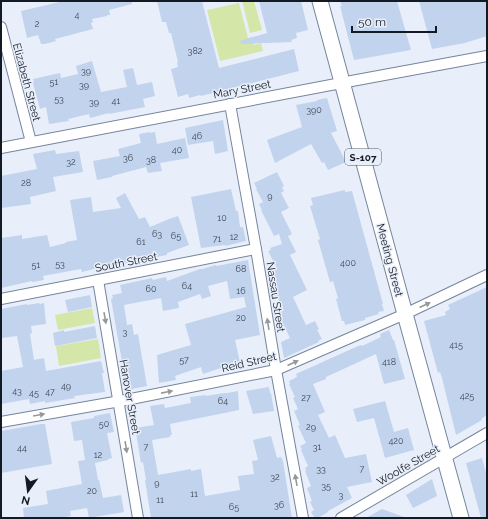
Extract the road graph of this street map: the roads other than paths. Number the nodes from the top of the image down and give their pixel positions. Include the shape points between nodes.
1 (320, 1) edge
2 (1, 27) edge
3 (487, 56) edge
4 (343, 82) junction
5 (230, 104) junction
6 (31, 142) junction
7 (1, 148) edge
8 (256, 249) junction
9 (487, 275) edge
10 (98, 280) junction
11 (1, 299) edge
12 (405, 314) junction
13 (276, 370) junction
14 (119, 401) junction
15 (1, 422) edge
16 (487, 433) edge
17 (445, 458) junction
18 (138, 518) edge
19 (303, 518) edge
20 (341, 518) edge
21 (461, 518) edge

1 - 4 main road, Meeting Street / S-107
2 - 6 street, Elizabeth Street
3 - 4 street, Mary Street
4 - 5 street, Mary Street
4 - 12 main road, Meeting Street / S-107
5 - 6 street, Mary Street
5 - 8 street, Nassau Street
6 - 7 street, Mary Street
8 - 10 street, South Street
13 -> 8 street, Nassau Street
12 -> 9 street, Reid Street
10 - 11 street, South Street
10 -> 14 street, Hanover Street
13 -> 12 street, Reid Street
12 - 17 main road, Meeting Street / S-107
14 -> 13 street, Reid Street
19 -> 13 street, Nassau Street
15 -> 14 street, Reid Street
14 -> 18 street, Hanover Street
16 - 17 street, Woolfe Street
17 - 20 street, Woolfe Street
17 - 21 main road, Meeting Street / S-107

